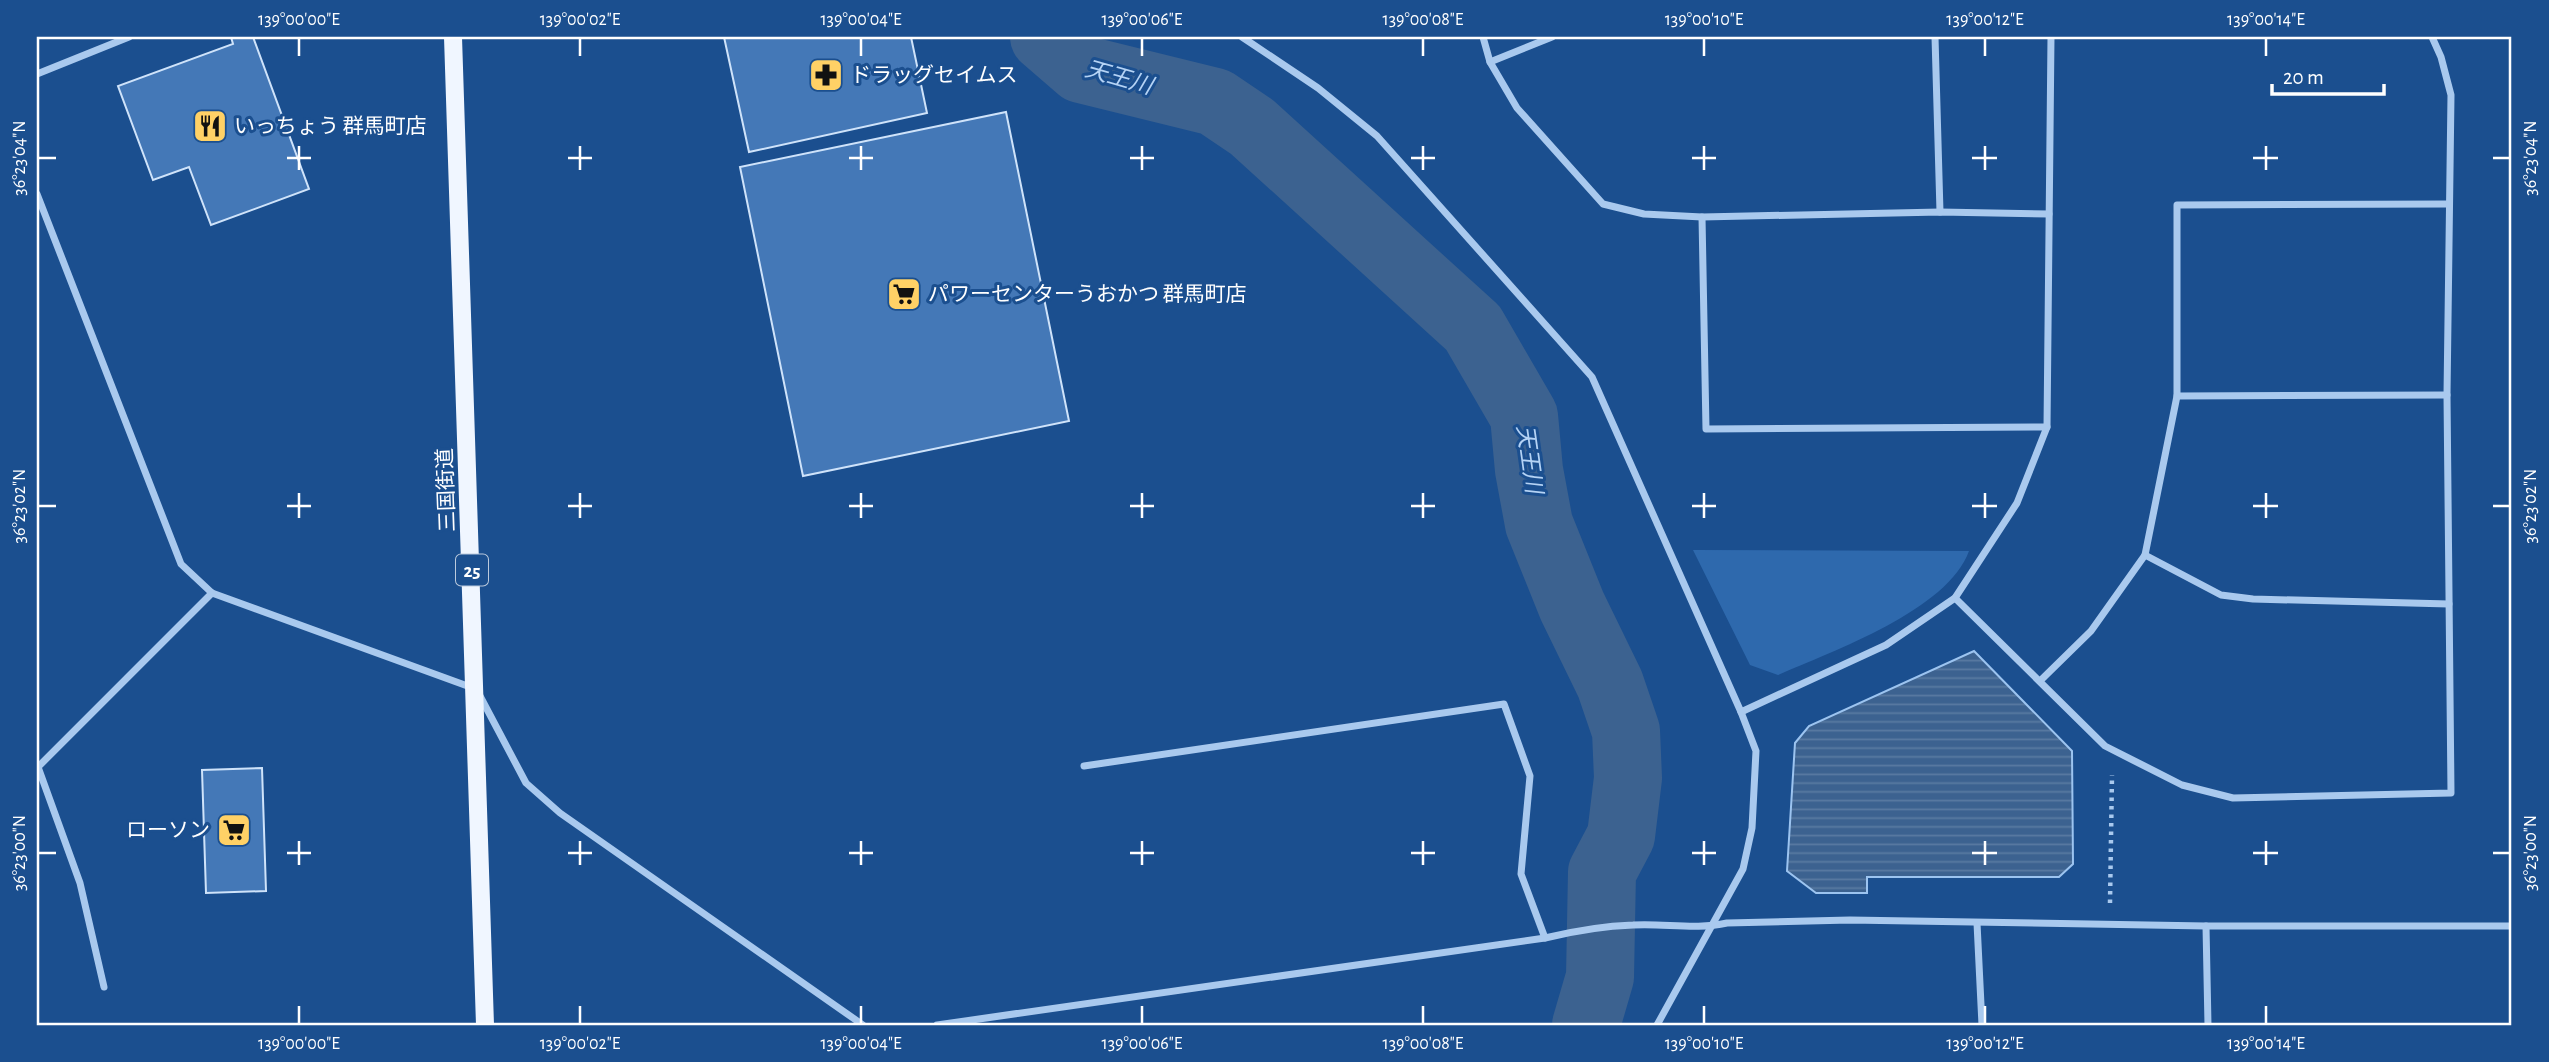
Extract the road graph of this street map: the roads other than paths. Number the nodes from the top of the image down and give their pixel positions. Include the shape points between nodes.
1 (129, 37) edge
2 (453, 37) edge
3 (1242, 37) edge
4 (1483, 37) edge
5 (1552, 37) edge
6 (1935, 37) edge
7 (2051, 37) edge
8 (2432, 37) edge
9 (1490, 62) junction
10 (37, 74) edge
11 (37, 194) edge
12 (2449, 204) junction
13 (1940, 212) junction
14 (2049, 214) junction
15 (1702, 217) junction
16 (2447, 395) junction
17 (2177, 396) junction
18 (2047, 427) junction
19 (2145, 555) junction
20 (212, 593) junction
21 (1955, 597) junction
22 (2449, 604) junction
23 (2041, 680) junction
24 (476, 689) junction
25 (1741, 712) junction
26 (1084, 766) dead end
27 (37, 767) edge
28 (1978, 923) junction
29 (1713, 926) junction
30 (2206, 926) junction
31 (2512, 926) edge
32 (1545, 938) junction
33 (104, 987) dead end
34 (485, 1025) edge
35 (863, 1025) edge
36 (937, 1025) edge
37 (1657, 1025) edge
38 (1982, 1025) edge
39 (2208, 1025) edge

1 - 10 street
2 - 24 main road, 三国街道 / 25
3 - 25 street via 1318,88 1377,136 1592,377
4 - 9 street
5 - 9 street
6 - 13 street
7 - 14 street
8 - 12 street via 2451,95
9 - 15 street via 1517,108 1603,204 1644,214
11 - 20 street via 181,564
12 - 16 street
12 - 17 street via 2177,205
13 - 14 street
13 - 15 street
14 - 18 street
15 - 18 street via 1706,429
16 - 17 street
16 - 22 street
17 - 19 street
18 - 21 street via 2017,503
19 - 22 street via 2221,595
19 - 23 street via 2091,631
20 - 24 street
20 - 27 street
21 - 23 street
21 - 25 street via 1886,645
22 - 23 street via 2451,793 2233,798 2182,785 2105,746
24 - 34 main road, 三国街道 / 25
24 - 35 street via 526,783 560,813
25 - 29 street via 1756,751 1752,828 1743,869
26 - 32 street via 1504,704 1530,776 1521,874
27 - 33 street via 80,883
28 - 29 street via 1850,920
28 - 30 street
28 - 38 street
29 - 32 street via 1634,925
29 - 37 street
30 - 31 street
30 - 39 street
32 - 36 street

